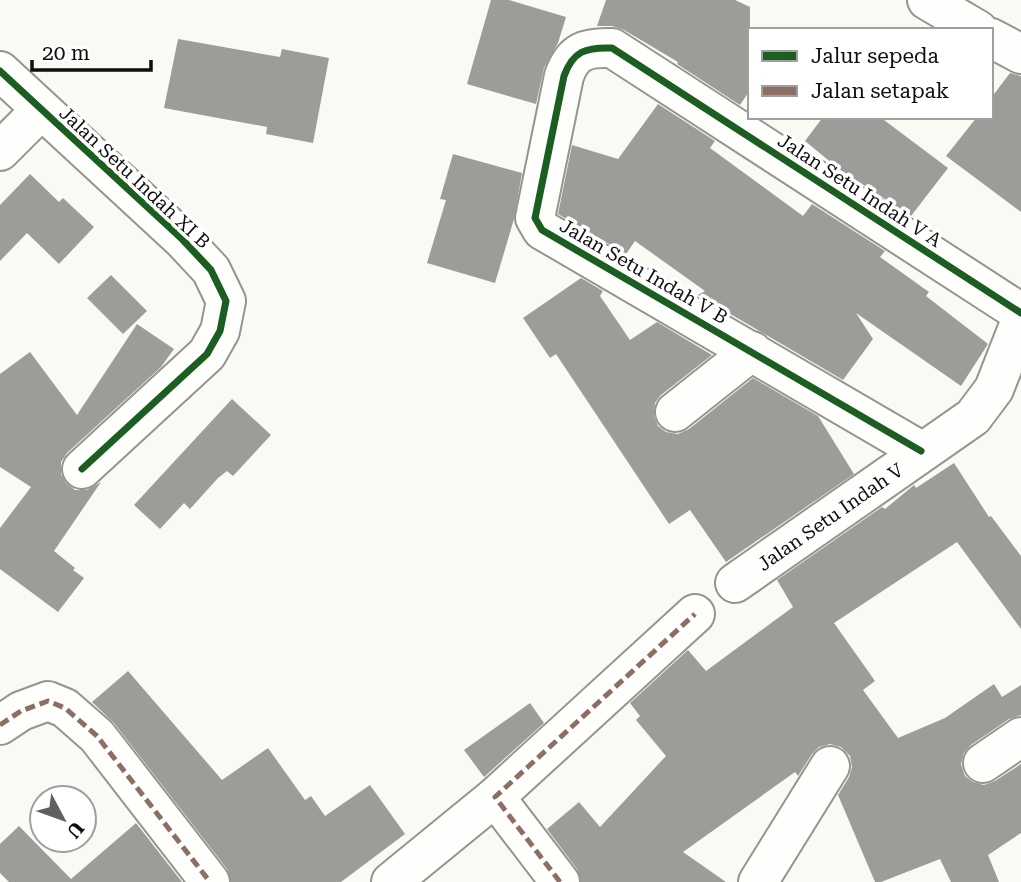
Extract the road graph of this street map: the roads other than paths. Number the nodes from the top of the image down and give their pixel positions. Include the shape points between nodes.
1 (927, 0) edge
2 (975, 28) edge
3 (993, 38) edge
4 (612, 48) joint
5 (1021, 54) edge
6 (0, 71) edge
7 (41, 110) junction
8 (0, 151) edge
9 (1021, 313) edge
10 (1021, 320) edge
11 (752, 351) junction
12 (675, 412) dead end
13 (921, 451) junction
14 (82, 469) dead end
15 (735, 583) dead end
16 (695, 614) dead end
17 (0, 725) edge
18 (1021, 737) edge
19 (983, 763) dead end
20 (830, 766) dead end
21 (495, 797) junction
22 (210, 882) edge
23 (391, 882) edge
24 (560, 882) edge
25 (758, 882) edge

1 - 2 street
3 - 5 street
4 - 9 street, Jalan Setu Indah V A
4 - 11 street, Jalan Setu Indah V B via 592,47 569,63 535,218 548,234
6 - 7 street, Jalan Setu Indah XI B
7 - 8 street
7 - 14 street, Jalan Setu Indah XI B via 182,239 211,270 226,301 220,331 207,354
10 - 13 street, Jalan Setu Indah V via 985,403 961,426
11 - 12 street
11 - 13 street, Jalan Setu Indah V B
13 - 15 street, Jalan Setu Indah V
16 - 21 street
17 - 22 street via 48,701 65,708 97,736
18 - 19 street
20 - 25 street
21 - 23 street
21 - 24 street

